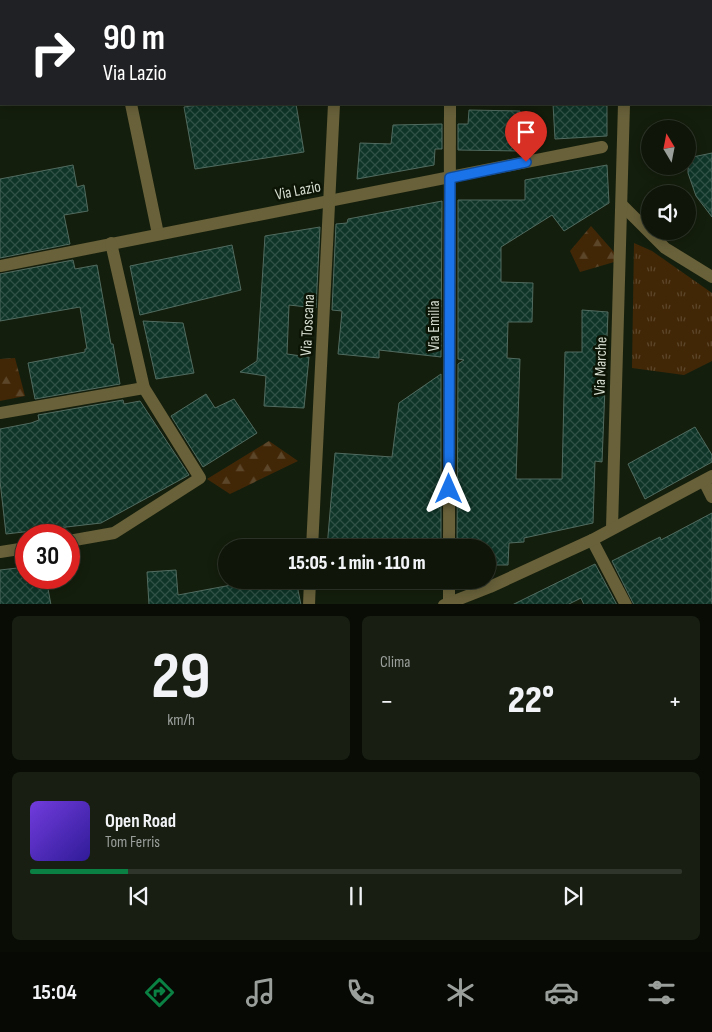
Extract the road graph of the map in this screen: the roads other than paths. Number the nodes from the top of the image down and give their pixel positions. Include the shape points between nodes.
1 (131, 105) edge
2 (334, 105) edge
3 (450, 105) edge
4 (624, 105) edge
5 (602, 147) dead end
6 (450, 178) junction
7 (330, 201) junction
8 (622, 205) junction
9 (158, 234) junction
10 (111, 243) junction
11 (0, 266) edge
12 (712, 277) edge
13 (144, 388) junction
14 (0, 414) edge
15 (708, 479) edge
16 (712, 497) edge
17 (612, 528) junction
18 (80, 539) edge
19 (312, 539) edge
20 (449, 539) edge
21 (592, 540) junction
22 (15, 550) edge
23 (0, 552) edge
24 (310, 589) edge
25 (448, 589) edge
26 (309, 604) edge
27 (447, 604) edge
28 (626, 604) edge

1 - 9 street
2 - 7 street, Via Toscana
3 - 6 street, Via Emilia
4 - 8 street, Via Marche
5 - 6 street, Via Lazio
6 - 7 street, Via Lazio
6 - 20 street, Via Emilia
7 - 9 street, Via Lazio
7 - 19 street, Via Toscana
8 - 12 street via 665,248
8 - 17 street, Via Marche
9 - 10 street, Via Lazio
10 - 11 street, Via Lazio
10 - 13 street
13 - 14 street
13 - 18 street via 200,478 114,534
15 - 16 street
15 - 17 street
17 - 21 street
21 - 27 street
21 - 28 street
22 - 23 street
24 - 26 street
25 - 27 street

